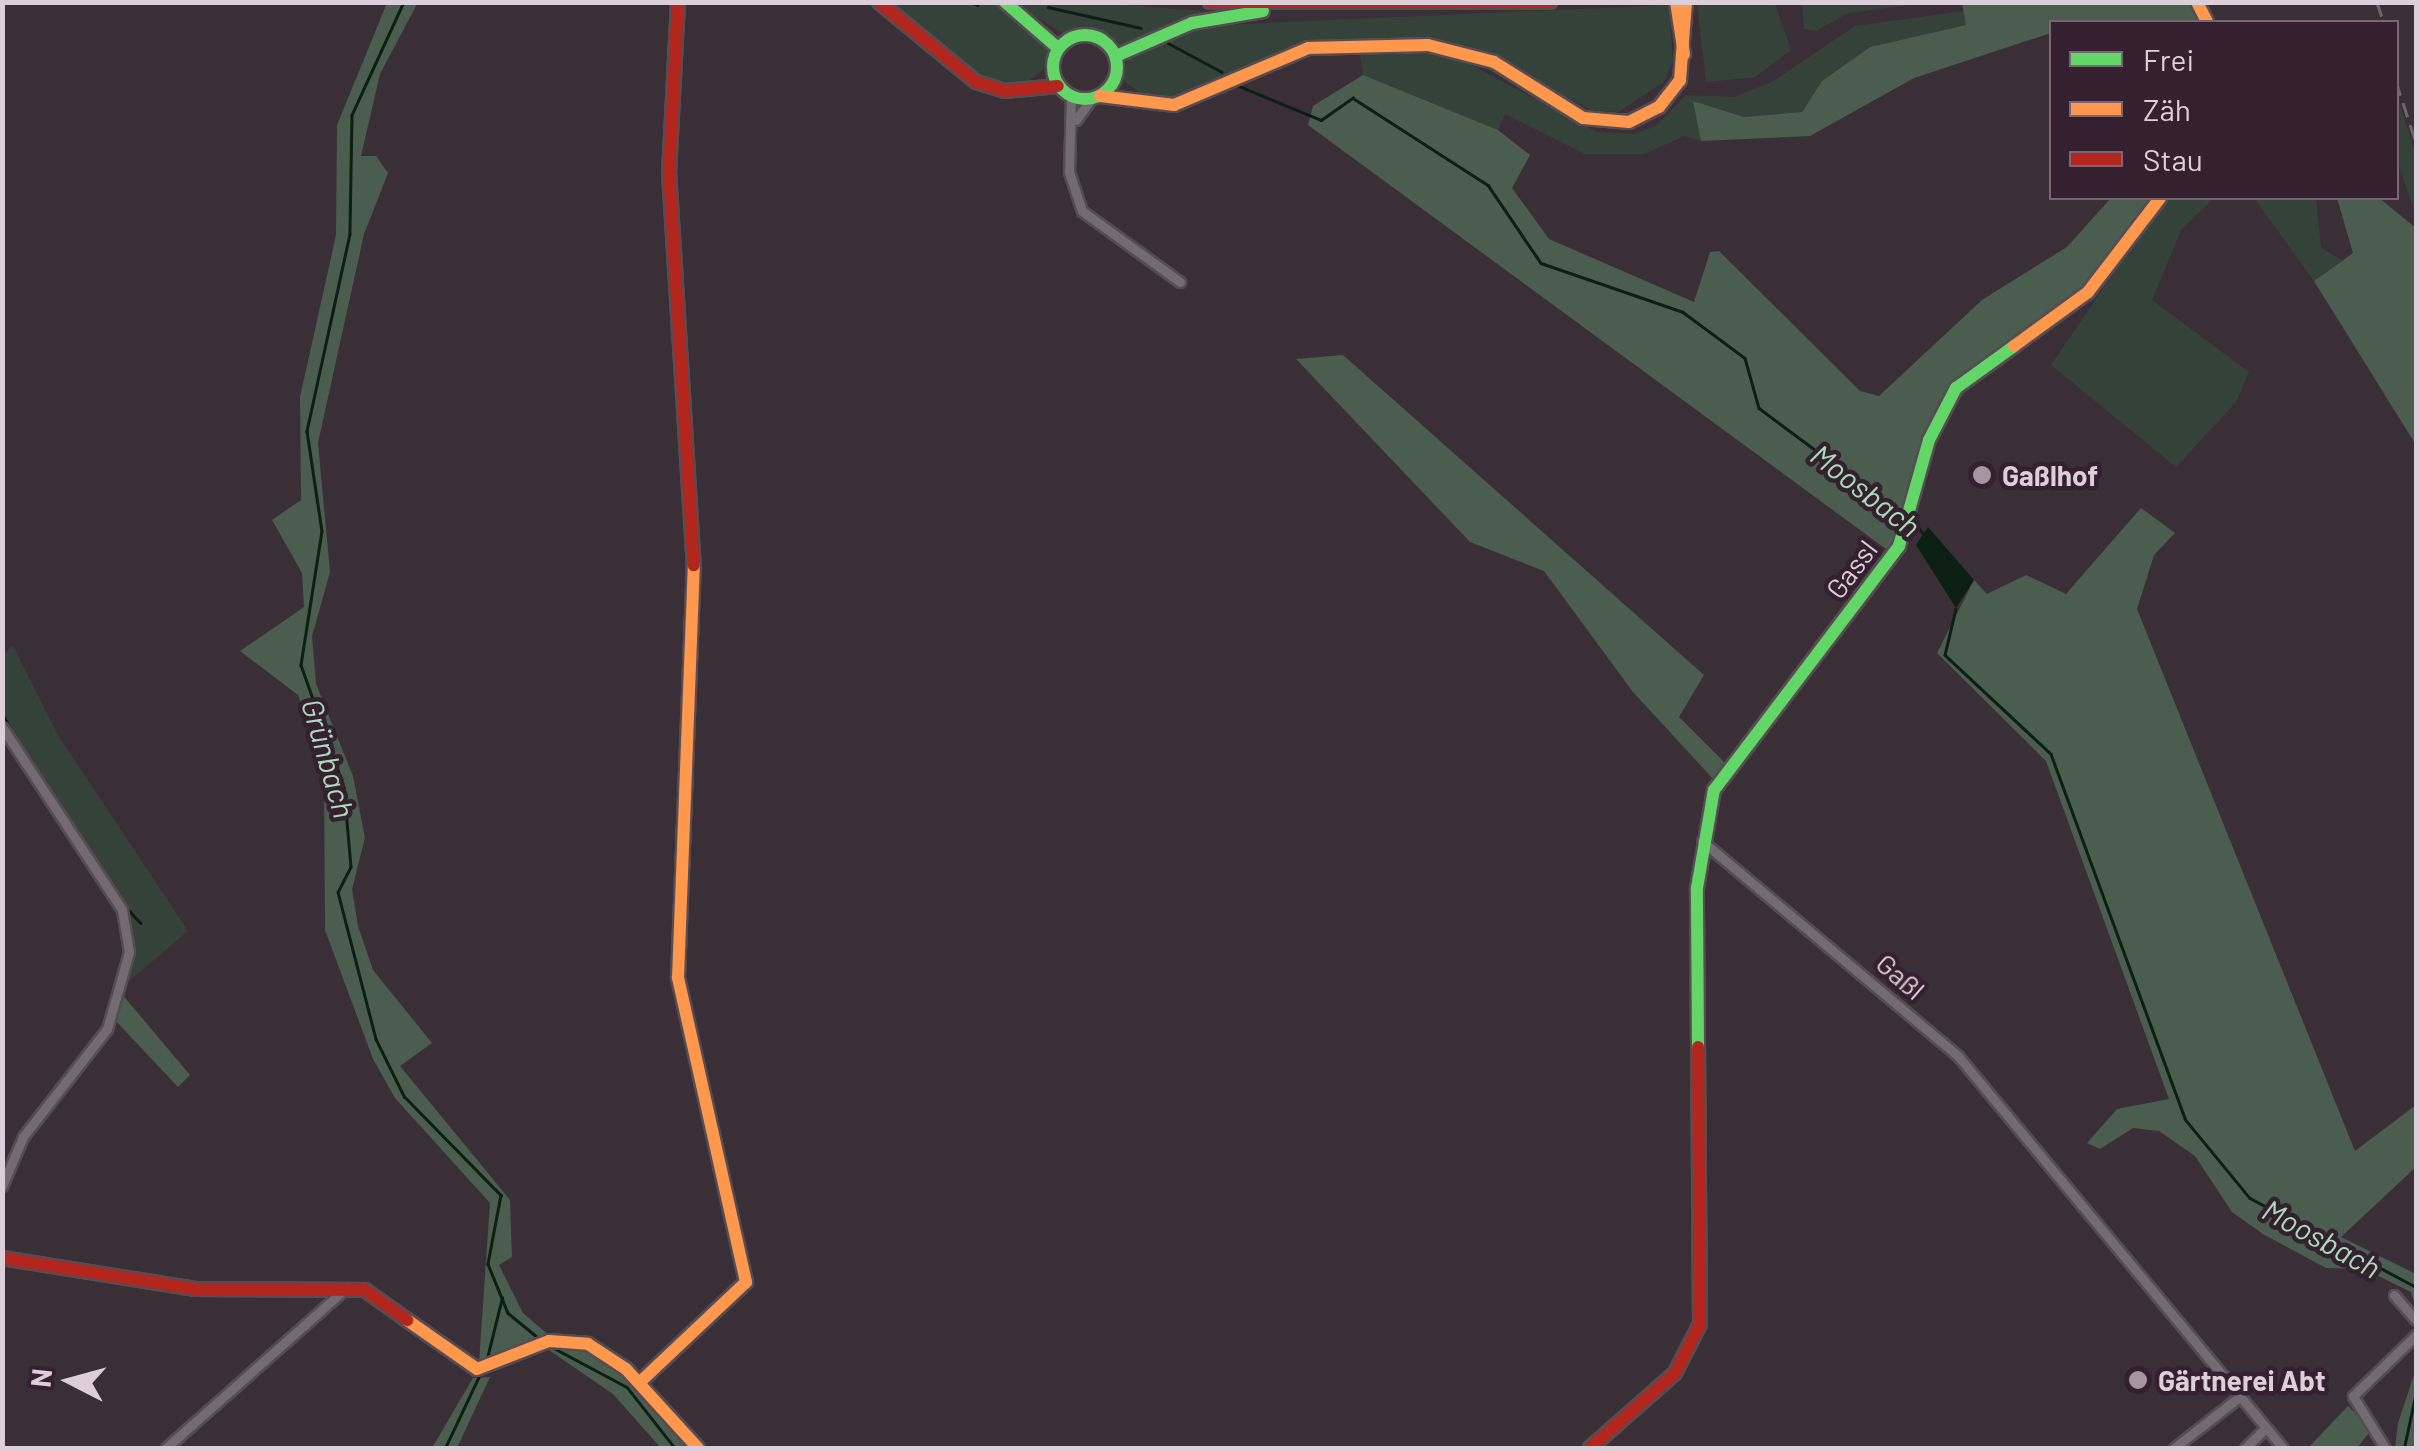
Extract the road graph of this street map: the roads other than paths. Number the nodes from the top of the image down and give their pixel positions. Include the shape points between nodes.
1 (678, 2) edge
2 (879, 2) edge
3 (1004, 2) edge
4 (1210, 2) edge
5 (1550, 2) edge
6 (1676, 2) edge
7 (1686, 2) edge
8 (1292, 6) junction
9 (1683, 29) junction
10 (1058, 48) junction
11 (1116, 56) junction
12 (1052, 68) junction
13 (1114, 80) junction
14 (1034, 86) junction
15 (1058, 86) junction
16 (1070, 96) junction
17 (1096, 97) junction
18 (1130, 100) junction
19 (1075, 123) junction
20 (2158, 200) edge
21 (1180, 282) dead end
22 (2, 727) edge
23 (1700, 840) junction
24 (2, 1186) edge
25 (2, 1258) edge
26 (346, 1288) junction
27 (2394, 1295) dead end
28 (2416, 1320) edge
29 (2416, 1335) edge
30 (639, 1383) junction
31 (2238, 1398) junction
32 (2265, 1429) junction
33 (166, 1448) edge
34 (698, 1448) edge
35 (1590, 1448) edge
36 (2174, 1448) edge
37 (2244, 1448) edge
38 (2283, 1448) edge
39 (2385, 1448) edge

1 - 30 main road via 669,172 696,524 678,978 746,1282
2 - 14 main road via 976,82
3 - 10 main road
4 - 8 main road
5 - 8 main road
6 - 9 main road
7 - 9 main road
8 - 11 main road via 1192,23
9 - 18 main road via 1684,54 1666,102 1622,123 1584,118 1494,62 1428,45 1308,48 1174,105
10 - 11 main road via 1088,34
10 - 12 main road
11 - 13 main road
12 - 14 main road
12 - 15 main road
13 - 17 main road
13 - 18 main road
14 - 15 main road
15 - 16 main road
16 - 17 main road
16 - 19 street
17 - 18 main road
17 - 19 street
19 - 21 street via 1069,172 1083,212
20 - 23 main road, Gassl via 2088,292 1956,388 1929,440 1909,519 1714,790
22 - 24 street via 122,910 129,952 107,1030 24,1136
23 - 31 street, Gaßl via 1958,1056
23 - 35 main road via 1700,1324 1675,1373
25 - 26 main road via 196,1288
26 - 30 main road via 385,1300 442,1352 483,1368 559,1340 607,1354
26 - 33 street
27 - 28 street
29 - 39 street via 2353,1396
30 - 34 main road
31 - 32 street, Gaßl
31 - 36 street
32 - 37 street
32 - 38 street, Gaßl

